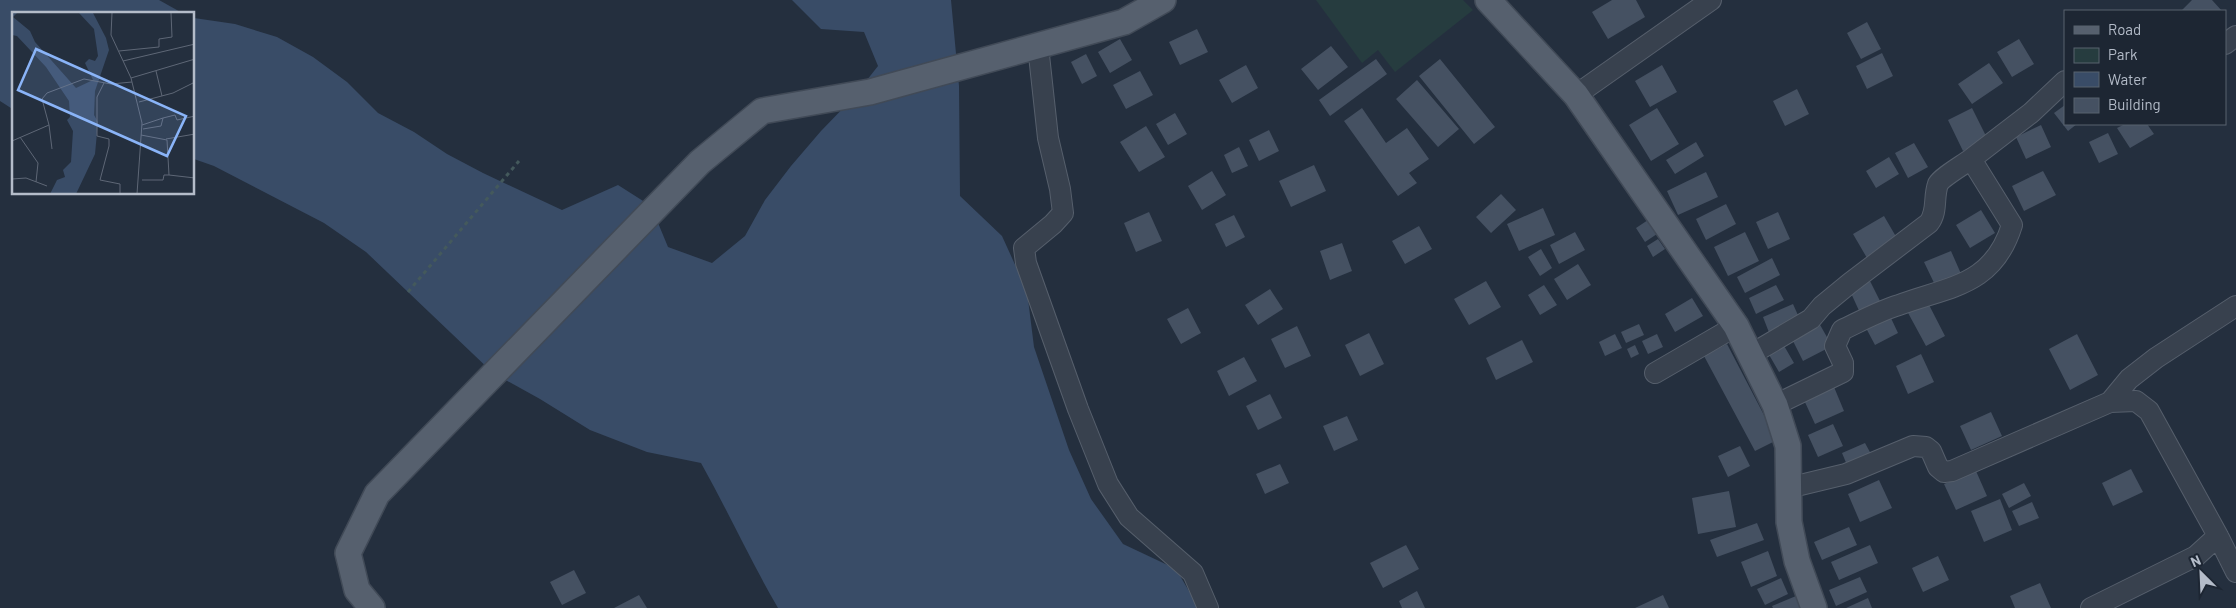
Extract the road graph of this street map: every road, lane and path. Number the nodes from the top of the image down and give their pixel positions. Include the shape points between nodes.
1 (1163, 0) edge
2 (1488, 0) edge
3 (1711, 0) edge
4 (1038, 46) junction
5 (2064, 82) edge
6 (1576, 95) junction
7 (1971, 159) junction
8 (519, 161) dead end
9 (408, 292) dead end
10 (2236, 306) edge
11 (1736, 326) junction
12 (1750, 355) junction
13 (1655, 373) dead end
14 (2110, 402) junction
15 (1775, 405) junction
16 (1788, 488) junction
17 (2218, 536) junction
18 (2236, 572) edge
19 (372, 608) edge
20 (1208, 608) edge
21 (1814, 608) edge
22 (2091, 608) edge

1 - 4 main road via 1124,22
2 - 6 main road
3 - 6 street
4 - 19 main road via 870,92 762,111 700,162 377,494 348,553 358,590
4 - 20 street via 1048,138 1063,213 1024,248 1026,263 1108,484 1129,517 1193,573
5 - 7 street via 2031,113
6 - 11 main road
7 - 12 street via 1939,182 1935,215 1929,223 1850,283 1811,319
7 - 15 street via 2012,225 2005,246 1992,264 1963,284 1898,305 1842,330 1835,346 1843,363 1843,372
8 - 9 path
10 - 14 street via 2156,358 2130,378
11 - 12 main road
11 - 13 street
12 - 15 main road
14 - 16 street via 1952,471 1944,472 1938,467 1931,450 1914,446 1846,474
14 - 17 street via 2136,401 2149,411
15 - 16 main road via 1790,455
16 - 21 main road via 1789,522 1797,561
17 - 18 street
17 - 22 street via 2196,556

